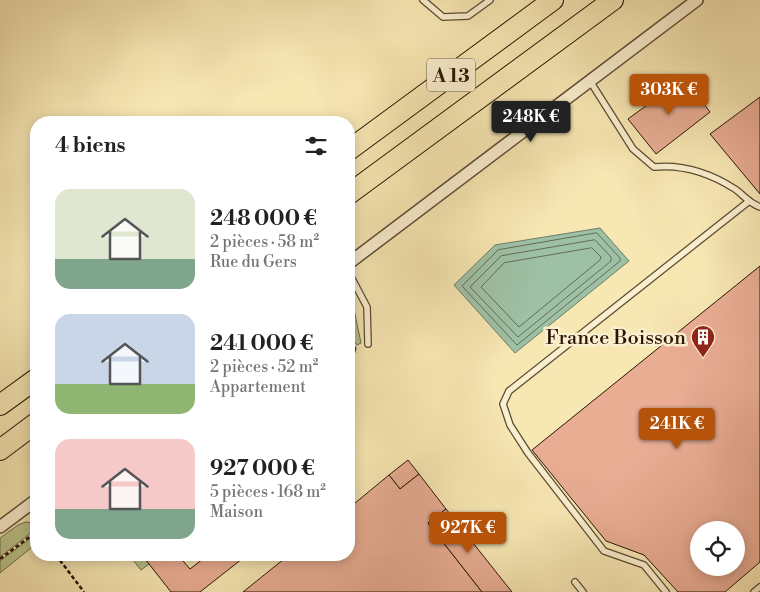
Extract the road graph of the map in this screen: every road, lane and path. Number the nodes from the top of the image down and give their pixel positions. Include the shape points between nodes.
1 (423, 0) edge
2 (490, 0) edge
3 (553, 0) edge
4 (613, 0) edge
5 (697, 0) edge
6 (590, 81) junction
7 (355, 146) edge
8 (355, 190) edge
9 (748, 202) junction
10 (760, 207) edge
11 (355, 258) edge
12 (355, 284) edge
13 (368, 344) dead end
14 (30, 383) edge
15 (0, 405) edge
16 (30, 428) edge
17 (0, 450) edge
18 (30, 504) edge
19 (0, 527) edge
20 (30, 536) edge
21 (0, 559) edge
22 (61, 561) edge
23 (575, 582) dead end
24 (760, 588) edge
25 (84, 592) edge
26 (583, 592) edge
27 (666, 592) edge
28 (754, 592) edge

1 - 2 lane via 444,17 468,16
3 - 7 highway, A 13
4 - 8 highway, A 13
5 - 6 street
6 - 9 lane via 633,148 654,167 670,165 705,172 737,191
6 - 11 street
9 - 10 lane
9 - 27 lane via 509,391 504,404 510,425 528,453 604,552 644,565
12 - 13 lane via 367,307
14 - 15 highway
16 - 17 highway
18 - 19 street
20 - 21 path
22 - 25 path
23 - 26 lane
24 - 28 lane

